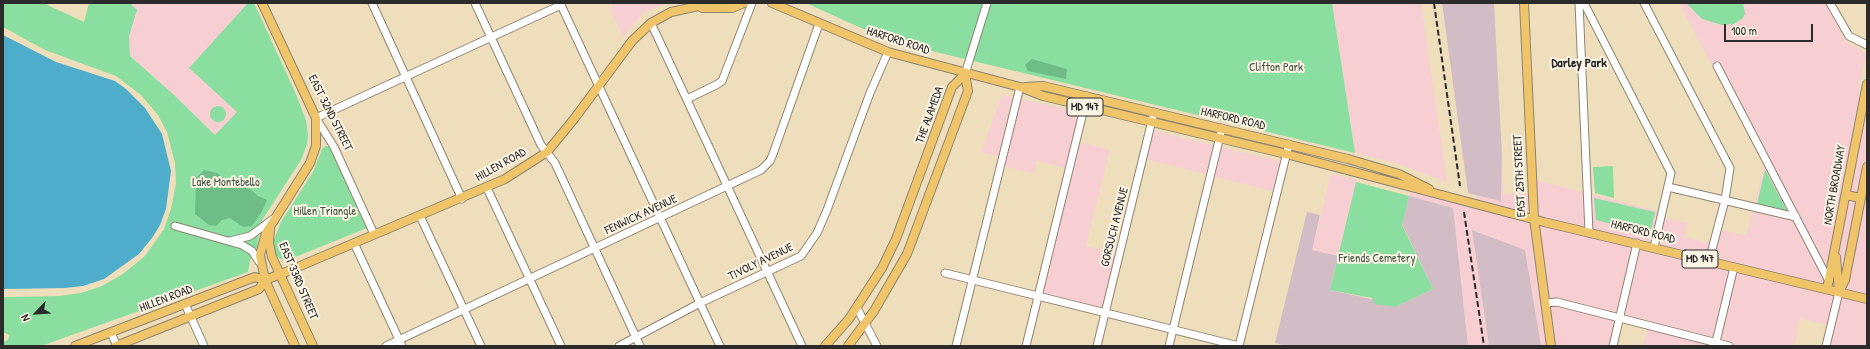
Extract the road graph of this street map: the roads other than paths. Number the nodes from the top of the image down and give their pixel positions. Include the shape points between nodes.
1 (262, 3) edge
2 (372, 3) edge
3 (475, 3) edge
4 (712, 3) edge
5 (744, 3) edge
6 (752, 3) edge
7 (772, 3) edge
8 (987, 3) edge
9 (1524, 3) edge
10 (1579, 3) edge
11 (1584, 3) edge
12 (1644, 3) edge
13 (1830, 3) edge
14 (698, 7) junction
15 (651, 23) junction
16 (819, 24) junction
17 (491, 38) junction
18 (1867, 45) edge
19 (888, 52) junction
20 (1717, 66) dead end
21 (965, 74) junction
22 (405, 77) junction
23 (1867, 84) edge
24 (598, 87) junction
25 (1020, 87) junction
26 (1087, 96) junction
27 (687, 99) junction
28 (1085, 107) junction
29 (1154, 112) junction
30 (316, 118) junction
31 (1152, 122) junction
32 (1222, 128) junction
33 (1220, 139) junction
34 (1289, 144) junction
35 (547, 152) junction
36 (1286, 154) junction
37 (1867, 167) edge
38 (728, 186) junction
39 (1668, 187) junction
40 (487, 188) junction
41 (1436, 193) junction
42 (1846, 195) junction
43 (1861, 198) junction
44 (462, 199) junction
45 (1725, 200) junction
46 (277, 216) junction
47 (420, 216) junction
48 (1796, 217) junction
49 (660, 218) junction
50 (1534, 218) junction
51 (271, 224) junction
52 (175, 226) dead end
53 (1589, 232) junction
54 (374, 234) junction
55 (228, 241) junction
56 (354, 243) junction
57 (1637, 243) junction
58 (1836, 246) junction
59 (1852, 246) junction
60 (1654, 247) junction
61 (595, 249) junction
62 (1709, 261) junction
63 (260, 262) junction
64 (1734, 267) junction
65 (768, 272) junction
66 (945, 273) dead end
67 (280, 274) junction
68 (530, 279) junction
69 (265, 280) junction
70 (972, 280) junction
71 (1829, 281) junction
72 (1827, 289) junction
73 (1839, 292) junction
74 (1038, 296) junction
75 (1867, 299) edge
76 (1545, 303) junction
77 (185, 304) junction
78 (700, 304) junction
79 (857, 308) junction
80 (464, 310) junction
81 (1105, 313) junction
82 (191, 317) junction
83 (1620, 317) junction
84 (866, 324) junction
85 (1173, 329) junction
86 (111, 333) junction
87 (636, 337) junction
88 (400, 343) edge
89 (1715, 344) edge
90 (76, 346) edge
91 (117, 346) edge
92 (204, 346) edge
93 (295, 346) edge
94 (313, 346) edge
95 (386, 346) edge
96 (481, 346) edge
97 (561, 346) edge
98 (619, 346) edge
99 (640, 346) edge
100 (720, 346) edge
101 (802, 346) edge
102 (825, 346) edge
103 (848, 346) edge
104 (877, 346) edge
105 (956, 346) edge
106 (1026, 346) edge
107 (1097, 346) edge
108 (1169, 346) edge
109 (1239, 346) edge
110 (1551, 346) edge
111 (1613, 346) edge
112 (1729, 346) edge
113 (1826, 346) edge

1 - 30 main road, EAST 32ND STREET
2 - 22 street
3 - 17 street
4 - 14 main road, HILLEN ROAD
5 - 14 main road, HILLEN ROAD via 724,8
6 - 27 street via 722,80
7 - 16 main road, HARFORD ROAD / MD 147
8 - 21 street
9 - 50 main road, EAST 25TH STREET
10 - 53 street
11 - 39 street via 1671,174
12 - 45 street via 1730,168
13 - 18 street via 1846,33
14 - 15 main road, HILLEN ROAD via 671,12
15 - 24 main road, HILLEN ROAD via 632,41
15 - 27 street
16 - 19 main road, HARFORD ROAD / MD 147
16 - 38 street, FENWICK AVENUE via 770,161 761,170
17 - 22 street
17 - 24 street via 561,5
17 - 35 street via 541,145
19 - 21 main road, HARFORD ROAD / MD 147
19 - 65 street, TIVOLY AVENUE via 817,233 802,256
20 - 48 street
21 - 25 main road, HARFORD ROAD / MD 147
21 - 79 main road, THE ALAMEDA via 952,87 896,239
21 - 84 main road via 968,91 913,239 888,290
22 - 30 street
22 - 44 street
23 - 42 main road, NORTH BROADWAY
24 - 35 main road, HILLEN ROAD
24 - 49 street
25 - 26 main road, HARFORD ROAD / MD 147 via 1043,86
25 - 28 main road, HARFORD ROAD / MD 147
25 - 70 street
26 - 28 street
26 - 29 main road, HARFORD ROAD / MD 147
27 - 38 street
28 - 31 main road, HARFORD ROAD / MD 147
28 - 74 street
29 - 31 street, GORSUCH AVENUE
29 - 32 main road, HARFORD ROAD / MD 147
30 - 46 main road, EAST 33RD STREET via 316,146 310,163
30 - 54 street, EAST 32ND STREET via 334,148
31 - 33 main road, HARFORD ROAD / MD 147
31 - 81 street, GORSUCH AVENUE
32 - 33 street
32 - 34 main road, HARFORD ROAD / MD 147
33 - 36 main road, HARFORD ROAD / MD 147
33 - 85 street
34 - 36 street
34 - 41 main road, HARFORD ROAD / MD 147 via 1399,174
35 - 40 main road, HILLEN ROAD
35 - 61 street
36 - 41 main road, HARFORD ROAD / MD 147
36 - 109 street
37 - 43 main road
38 - 49 street, FENWICK AVENUE
38 - 65 street
39 - 45 street
39 - 60 street
40 - 44 main road, HILLEN ROAD
40 - 68 street
41 - 50 main road, HARFORD ROAD / MD 147
42 - 43 main road
42 - 58 main road, NORTH BROADWAY
43 - 59 main road
44 - 47 main road, HILLEN ROAD
45 - 48 street
45 - 62 street
46 - 51 main road, EAST 33RD STREET
46 - 55 street via 250,236
47 - 54 main road, HILLEN ROAD
47 - 80 street
48 - 71 street
49 - 61 street, FENWICK AVENUE
49 - 78 street
50 - 53 main road, HARFORD ROAD / MD 147
50 - 76 main road, EAST 25TH STREET
51 - 63 main road, EAST 33RD STREET via 263,240
51 - 67 main road, EAST 33RD STREET via 269,249
52 - 55 street
53 - 57 main road, HARFORD ROAD / MD 147
54 - 56 main road, HILLEN ROAD
55 - 63 street via 248,248
56 - 67 main road, HILLEN ROAD
56 - 88 street
57 - 60 main road, HARFORD ROAD / MD 147
57 - 83 street
58 - 59 main road
58 - 71 main road, NORTH BROADWAY
58 - 73 main road
59 - 73 main road via 1845,280
60 - 62 main road, HARFORD ROAD / MD 147
61 - 68 street, FENWICK AVENUE
61 - 87 street
62 - 64 main road, HARFORD ROAD / MD 147
63 - 69 main road, EAST 33RD STREET
64 - 72 main road, HARFORD ROAD / MD 147
64 - 89 street
65 - 78 street, TIVOLY AVENUE
65 - 101 street
66 - 70 street
67 - 69 main road, HILLEN ROAD
67 - 94 main road, EAST 33RD STREET
68 - 80 street, FENWICK AVENUE
68 - 97 street
69 - 77 main road, HILLEN ROAD via 255,277
69 - 82 main road, HILLEN ROAD via 259,289
69 - 93 main road, EAST 33RD STREET
70 - 74 street
70 - 105 street
71 - 72 main road, NORTH BROADWAY
72 - 73 main road, HARFORD ROAD / MD 147
73 - 75 main road, HARFORD ROAD / MD 147
73 - 113 street
74 - 81 street
74 - 106 street
76 - 83 street via 1557,302
76 - 110 main road, EAST 25TH STREET
77 - 82 street
77 - 86 main road, HILLEN ROAD
78 - 87 street, TIVOLY AVENUE
78 - 100 street
79 - 84 street
79 - 102 main road, THE ALAMEDA
80 - 88 street, FENWICK AVENUE
80 - 96 street
81 - 85 street
81 - 107 street, GORSUCH AVENUE
82 - 91 main road, HILLEN ROAD
82 - 92 street
83 - 89 street
83 - 111 street
84 - 103 main road
84 - 104 street
85 - 108 street
85 - 109 street
86 - 90 main road, HILLEN ROAD
86 - 91 street
87 - 98 street, TIVOLY AVENUE
87 - 99 street
88 - 95 street, FENWICK AVENUE
89 - 112 street

